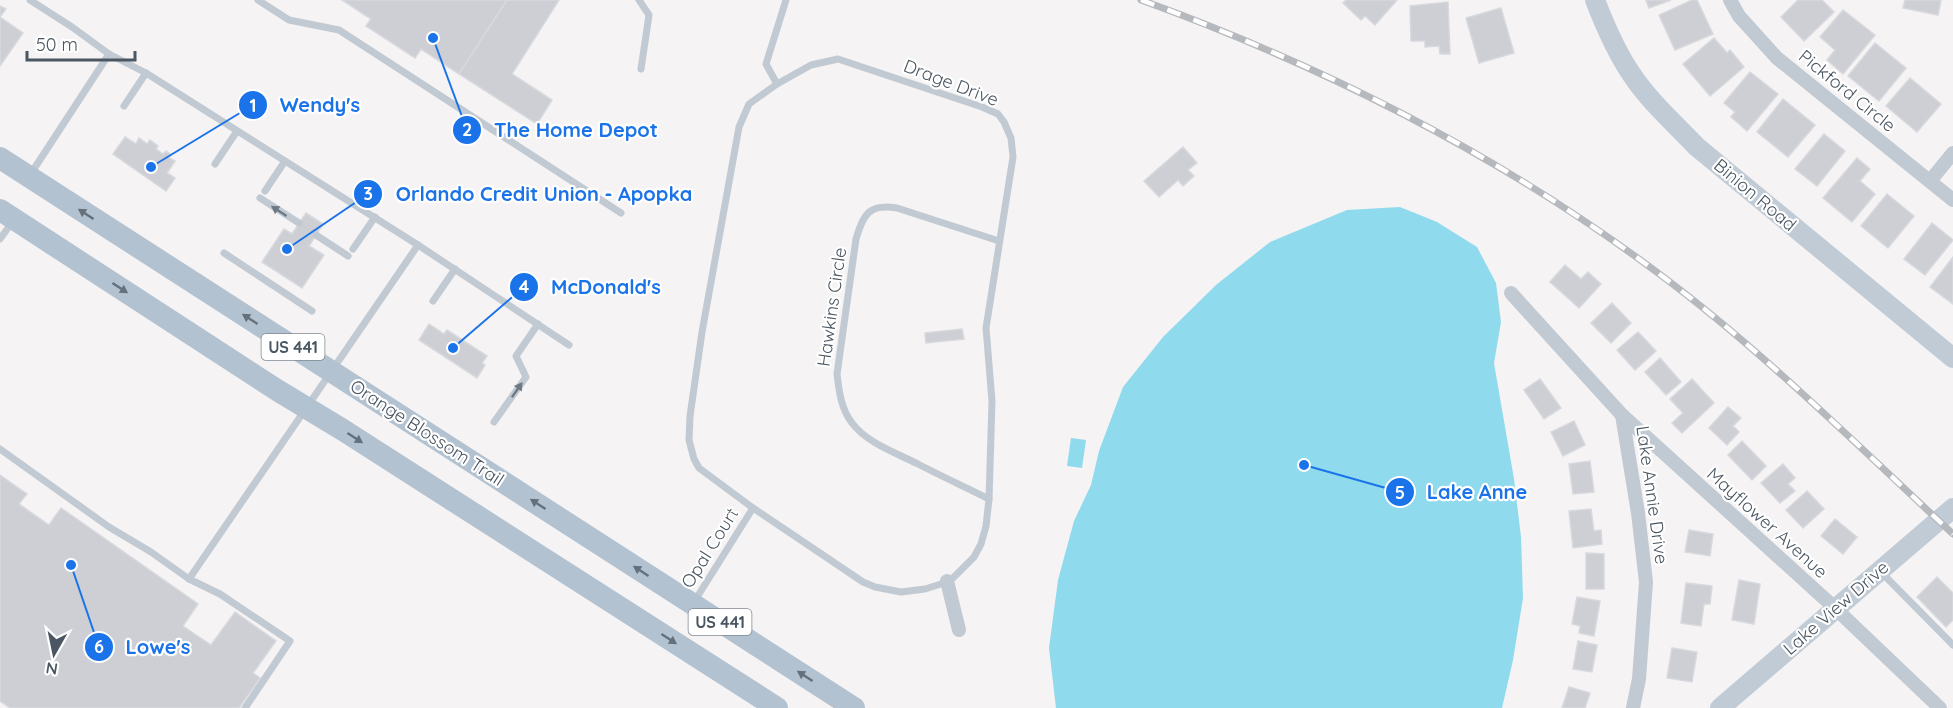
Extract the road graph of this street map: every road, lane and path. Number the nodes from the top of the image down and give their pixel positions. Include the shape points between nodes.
1 (30, 0) edge
2 (258, 0) edge
3 (639, 0) edge
4 (786, 0) edge
5 (1595, 0) edge
6 (1730, 0) edge
7 (109, 54) junction
8 (641, 69) dead end
9 (146, 73) junction
10 (777, 84) junction
11 (124, 106) dead end
12 (237, 131) junction
13 (1953, 153) edge
14 (0, 158) edge
15 (285, 161) junction
16 (215, 164) dead end
17 (29, 177) junction
18 (1930, 181) junction
19 (265, 191) dead end
20 (260, 198) dead end
21 (1953, 200) edge
22 (621, 213) dead end
23 (7, 214) edge
24 (375, 218) junction
25 (298, 223) dead end
26 (316, 235) dead end
27 (0, 239) edge
28 (999, 241) junction
29 (418, 245) junction
30 (224, 254) dead end
31 (455, 269) junction
32 (1511, 293) dead end
33 (433, 301) dead end
34 (312, 311) dead end
35 (538, 324) junction
36 (569, 345) dead end
37 (1953, 358) edge
38 (332, 372) junction
39 (306, 407) junction
40 (1622, 415) junction
41 (494, 422) dead end
42 (0, 449) edge
43 (989, 499) junction
44 (753, 508) junction
45 (1953, 508) edge
46 (1880, 571) junction
47 (189, 579) junction
48 (947, 581) junction
49 (693, 604) junction
50 (1836, 609) junction
51 (959, 630) dead end
52 (1953, 645) edge
53 (245, 708) edge
54 (777, 708) edge
55 (854, 708) edge
56 (1633, 708) edge
57 (1719, 708) edge
58 (1940, 708) edge

1 - 7 lane
2 - 22 lane via 289,20 339,30
3 - 8 lane via 649,15
4 - 10 lane via 766,64
5 - 37 main road, Binion Road via 1632,75 1697,147
6 - 18 street, Pickford Circle via 1739,16 1777,58
7 - 9 lane
7 - 17 lane
9 - 11 lane
9 - 12 lane
10 - 28 lane, Drage Drive via 811,65 838,59 998,114 1013,146
10 - 44 lane, Drage Drive via 749,104 739,127 702,332 688,440 699,468
12 - 15 lane
12 - 16 lane
13 - 18 street
14 - 17 main road, Orange Blossom Trail / US 441
15 - 19 lane
15 - 24 lane
38 -> 17 main road, Orange Blossom Trail / US 441
18 - 21 street, Pickford Circle
25 -> 20 lane
23 - 27 lane
23 -> 39 main road, US 441
24 - 26 lane via 351,253
24 - 29 lane
28 - 43 lane, Drage Drive via 986,336 992,401
28 - 43 lane, Hawkins Circle via 897,208 880,206 870,210 856,239 837,374 846,414 864,435
29 - 31 lane
29 - 38 lane
30 - 34 lane
31 - 33 lane
31 - 35 lane
32 - 40 street, Lake Annie Drive
35 - 36 lane
41 -> 35 lane via 526,377 516,356
38 - 39 lane
49 -> 38 main road, Orange Blossom Trail / US 441
39 - 47 lane
39 -> 54 main road, US 441
40 - 50 street, Mayflower Avenue
40 - 56 street, Lake Annie Drive via 1646,582
42 - 47 lane
43 - 48 lane, Drage Drive via 981,544 965,568
44 - 48 lane, Drage Drive via 874,587 912,591
44 - 49 lane, Opal Court
45 - 46 main road, Lake View Drive
46 - 50 main road, Lake View Drive
46 - 52 lane
47 - 53 lane via 220,594 290,641
48 - 51 street
55 -> 49 main road, Orange Blossom Trail / US 441
50 - 57 main road, Lake View Drive
50 - 58 street, Mayflower Avenue

